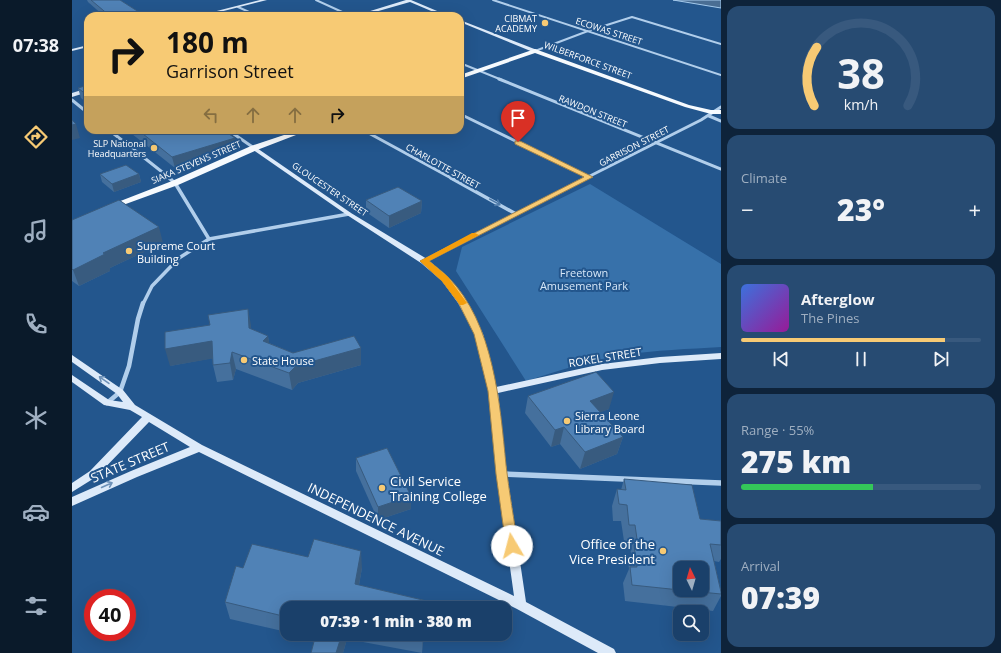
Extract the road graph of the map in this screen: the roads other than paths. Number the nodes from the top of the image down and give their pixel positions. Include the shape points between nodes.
1 (265, 0) edge
2 (316, 0) edge
3 (410, 0) edge
4 (493, 0) edge
5 (238, 7) junction
6 (216, 12) edge
7 (249, 12) edge
8 (342, 12) edge
9 (370, 12) edge
10 (438, 12) edge
11 (464, 23) edge
12 (588, 32) junction
13 (84, 44) edge
14 (721, 44) edge
15 (72, 46) edge
16 (84, 47) edge
17 (72, 50) edge
18 (535, 51) junction
19 (464, 65) edge
20 (477, 71) junction
21 (721, 75) edge
22 (464, 76) edge
23 (84, 91) edge
24 (72, 95) edge
25 (72, 100) edge
26 (721, 107) edge
27 (84, 110) edge
28 (721, 112) edge
29 (710, 114) junction
30 (464, 116) edge
31 (721, 121) edge
32 (114, 134) edge
33 (234, 134) edge
34 (294, 134) edge
35 (370, 134) edge
36 (655, 143) junction
37 (254, 148) junction
38 (721, 170) edge
39 (589, 177) junction
40 (175, 183) junction
41 (101, 210) edge
42 (349, 214) junction
43 (516, 214) junction
44 (209, 239) junction
45 (424, 261) junction
46 (721, 356) edge
47 (72, 358) edge
48 (72, 378) edge
49 (493, 391) junction
50 (120, 392) junction
51 (107, 403) junction
52 (132, 407) junction
53 (148, 417) junction
54 (199, 448) junction
55 (502, 474) junction
56 (721, 483) edge
57 (72, 488) edge
58 (72, 502) edge
59 (520, 605) junction
60 (610, 653) edge

1 - 5 main road
2 - 8 street
3 - 9 main road
3 - 10 main road
4 - 12 street, ECOWAS STREET
5 - 6 main road
5 - 7 street
11 - 18 main road, WILBERFORCE STREET
12 - 14 street via 632,17
12 - 18 street
12 - 21 street, ECOWAS STREET
13 - 15 main road
16 - 17 main road
18 - 20 main road
18 - 29 main road, WILBERFORCE STREET
19 - 20 street, RAWDON STREET
20 - 22 main road
20 - 36 street, RAWDON STREET
23 - 24 main road
25 - 27 street
26 - 29 street, GARRISON STREET
28 - 29 main road, WILBERFORCE STREET
29 - 31 street
29 - 36 street, GARRISON STREET
30 - 39 street
32 - 40 street
33 - 37 street, GLOUCESTER STREET
34 - 37 main road, SIAKA STEVENS STREET
35 -> 43 street, CHARLOTTE STREET
36 - 38 street, RAWDON STREET
36 - 39 street, GARRISON STREET
37 - 40 main road, SIAKA STEVENS STREET
37 - 42 main road, GLOUCESTER STREET
39 - 43 street, GARRISON STREET
40 - 41 main road, SIAKA STEVENS STREET
40 - 44 street
42 - 44 street
42 - 45 main road, GLOUCESTER STREET
43 - 45 street, GARRISON STREET
44 - 50 street via 179,258 152,286 144,299 129,366
45 - 49 main road, GLOUCESTER STREET via 445,279 462,302 479,334
46 - 49 main road, ROKEL STREET via 602,367
50 -> 47 main road
48 - 51 main road
49 - 55 main road, GLOUCESTER STREET
50 - 51 street
50 - 52 main road
51 - 52 main road
52 - 53 main road, INDEPENDENCE AVENUE
53 - 54 main road, INDEPENDENCE AVENUE
53 - 57 main road, STATE STREET via 93,474
58 -> 54 main road, STATE STREET
54 - 59 main road, INDEPENDENCE AVENUE
55 - 56 street
55 - 59 main road, GLOUCESTER STREET
59 - 60 main road, INDEPENDENCE AVENUE

